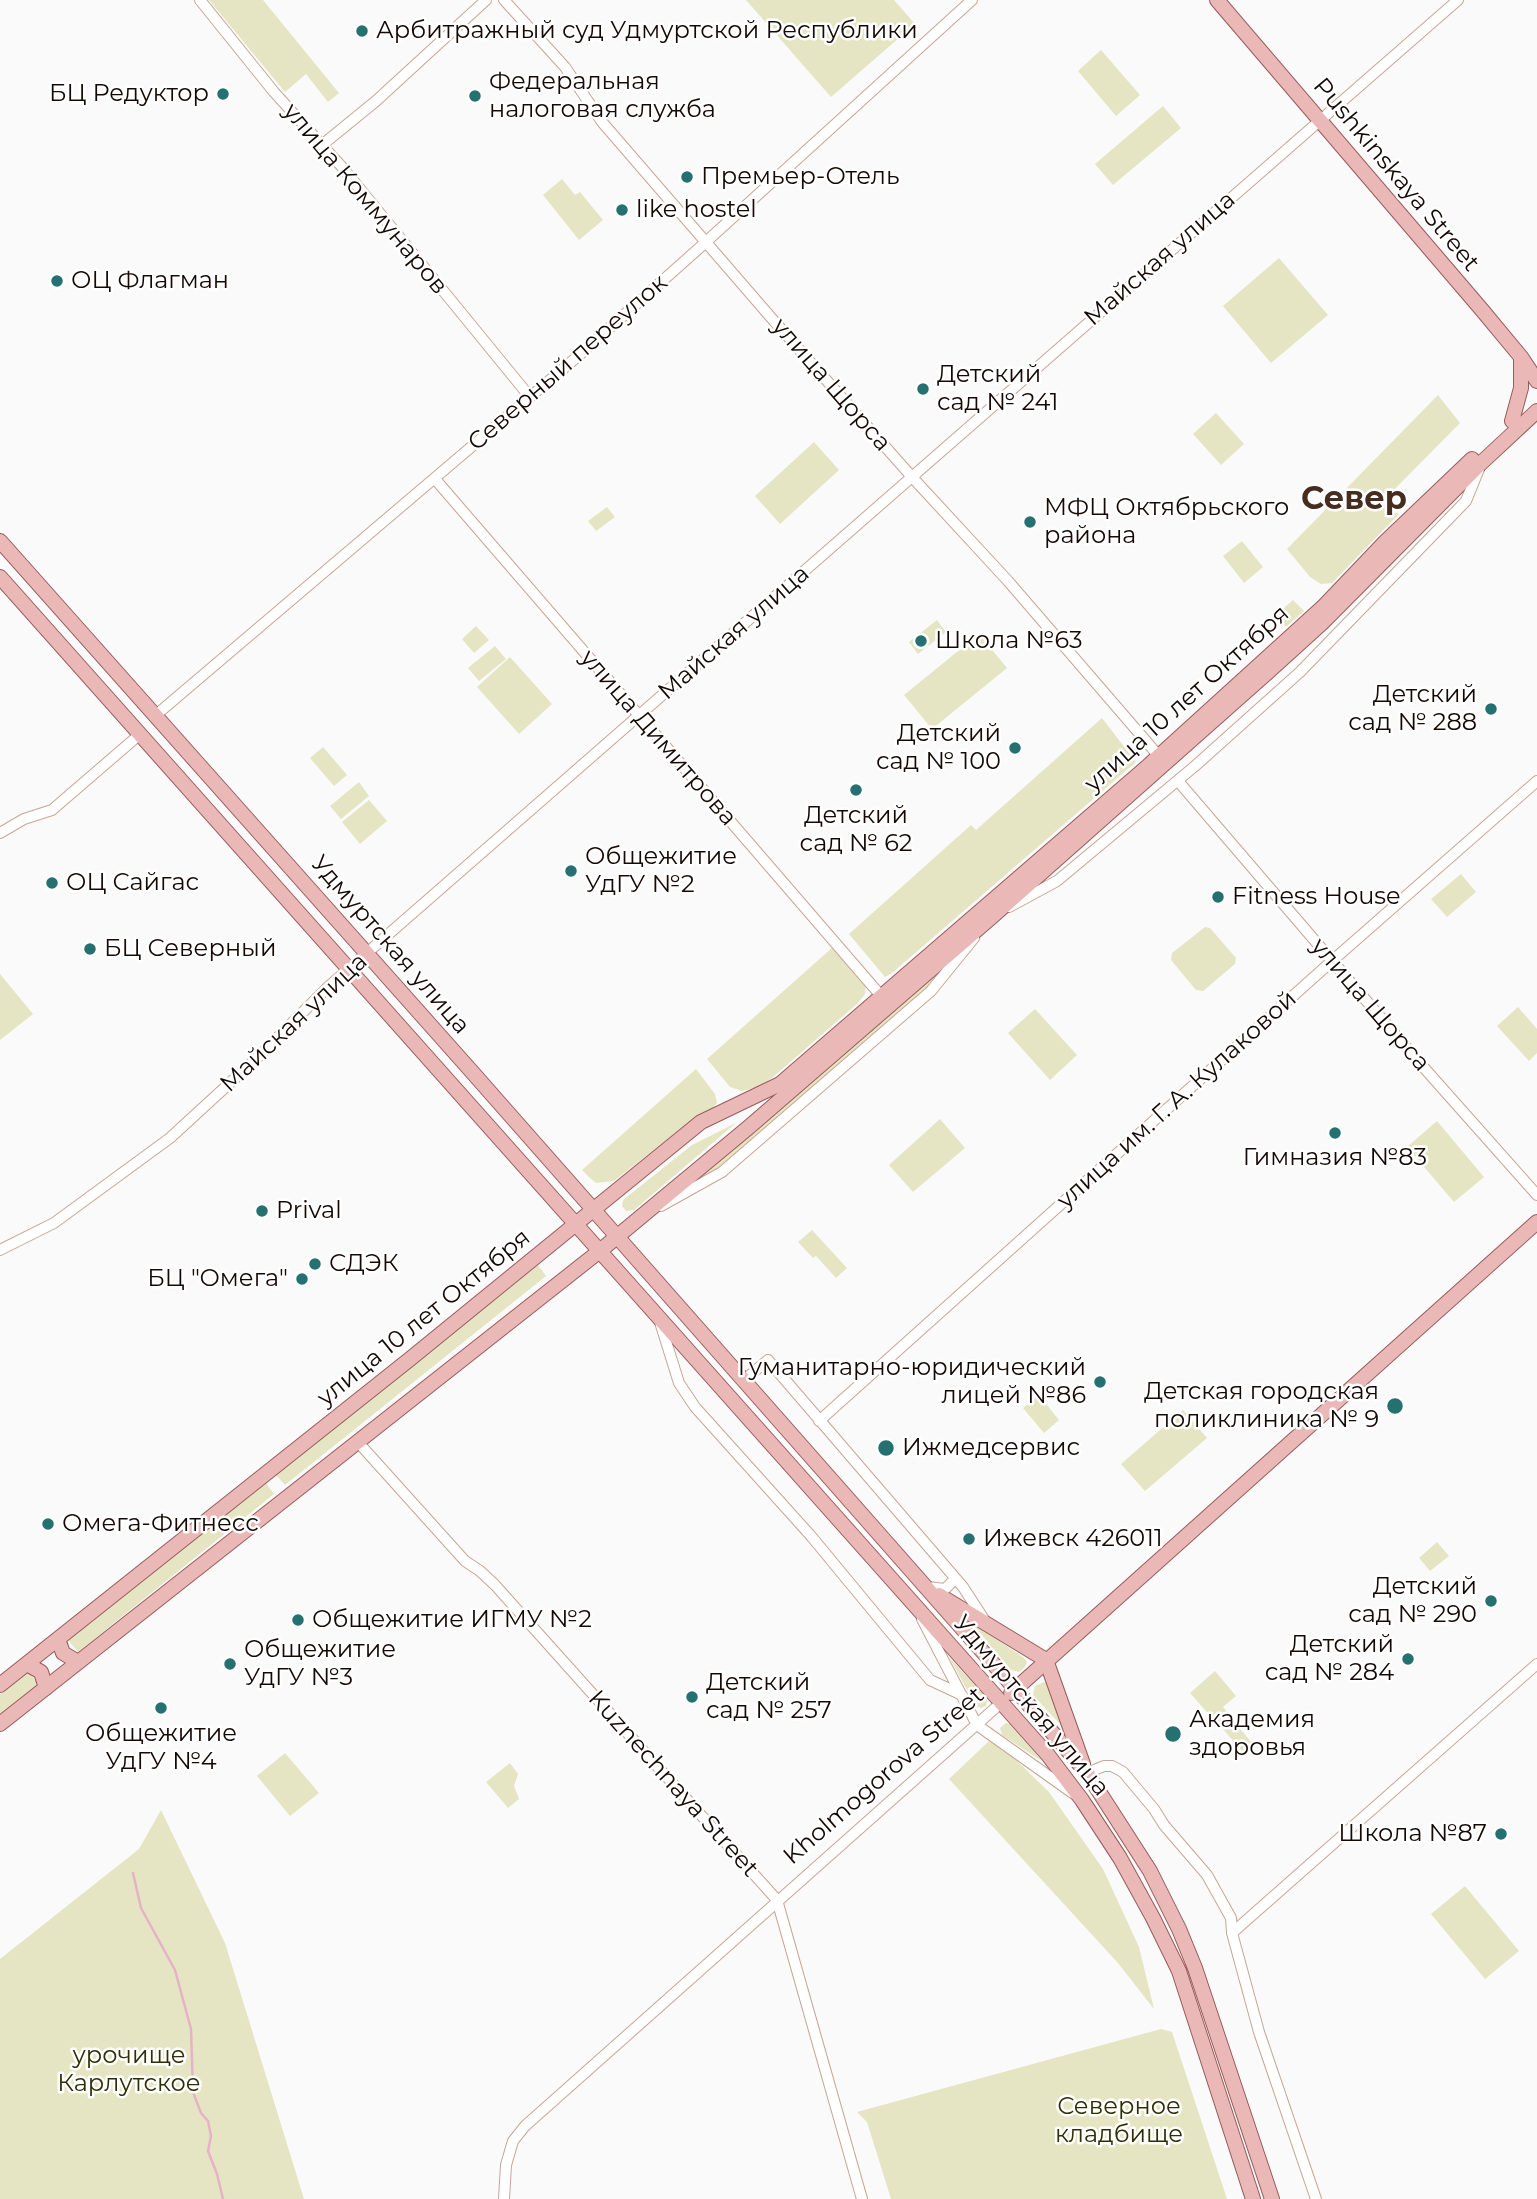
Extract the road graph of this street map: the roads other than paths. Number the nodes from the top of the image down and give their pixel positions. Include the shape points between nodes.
1 (200, 0) edge
2 (486, 0) edge
3 (504, 0) edge
4 (972, 0) edge
5 (1217, 0) edge
6 (1458, 0) edge
7 (1319, 119) junction
8 (322, 145) junction
9 (706, 242) junction
10 (1521, 357) junction
11 (1537, 382) edge
12 (530, 397) junction
13 (1537, 409) edge
14 (1515, 425) junction
15 (1537, 426) edge
16 (1480, 464) junction
17 (912, 477) junction
18 (435, 479) junction
19 (0, 541) edge
20 (0, 577) edge
21 (156, 715) junction
22 (639, 716) junction
23 (139, 735) junction
24 (1163, 760) junction
25 (1178, 781) junction
26 (1537, 781) edge
27 (0, 833) edge
28 (333, 915) junction
29 (993, 915) junction
30 (317, 931) junction
31 (367, 954) junction
32 (1332, 961) junction
33 (350, 969) junction
34 (885, 1002) junction
35 (1536, 1195) edge
36 (594, 1211) junction
37 (634, 1221) junction
38 (1537, 1222) edge
39 (578, 1224) junction
40 (617, 1237) junction
41 (0, 1250) edge
42 (601, 1250) junction
43 (657, 1313) junction
44 (744, 1380) junction
45 (819, 1421) junction
46 (358, 1441) junction
47 (955, 1579) junction
48 (926, 1587) junction
49 (912, 1601) junction
50 (987, 1624) junction
51 (58, 1639) junction
52 (1046, 1660) junction
53 (78, 1662) junction
54 (27, 1664) junction
55 (1537, 1664) edge
56 (0, 1685) edge
57 (46, 1688) junction
58 (1016, 1689) junction
59 (962, 1695) junction
60 (1002, 1702) junction
61 (0, 1724) edge
62 (977, 1725) junction
63 (1087, 1773) junction
64 (1082, 1800) junction
65 (777, 1900) junction
66 (1232, 1933) junction
67 (504, 2199) edge
68 (862, 2199) edge
69 (1253, 2199) edge
70 (1272, 2199) edge
71 (1316, 2199) edge

1 - 8 street, улица Коммунаров
2 - 8 street
3 - 9 street, улица Щорса via 565,67 602,122
4 - 9 street, Северный переулок
5 - 7 main road, Pushkinskaya Street
6 - 7 street, Майская улица
7 - 10 main road, Pushkinskaya Street
7 - 17 street, Майская улица
8 - 12 street, улица Коммунаров
9 - 12 street, Северный переулок
9 - 17 street, улица Щорса
10 - 11 main road, Pushkinskaya Street
10 - 14 main road
12 - 18 street, Северный переулок
13 - 14 main road
14 - 15 main road
14 - 16 main road, улица 10 лет Октября
14 - 24 main road, улица 10 лет Октября via 1385,542
16 - 24 main road, улица 10 лет Октября via 1322,623
16 - 25 street, улица 10 лет Октября via 1466,501 1415,556 1300,672
17 - 22 street, Майская улица
17 - 24 street, улица Щорса
18 - 21 street, Северный переулок
18 - 22 street, улица Димитрова
19 - 21 main road, Удмуртская улица
20 - 23 main road, Удмуртская улица
21 - 28 main road, Удмуртская улица
22 - 31 street, Майская улица
22 - 34 street, улица Димитрова
23 - 27 street via 52,810
23 - 30 main road, Удмуртская улица
24 - 29 main road, улица 10 лет Октября
24 - 34 main road, улица 10 лет Октября
25 - 29 street, улица 10 лет Октября via 1057,881
25 - 32 street, улица Щорса
26 - 32 street, улица им. Г. А. Кулаковой
28 - 30 main road via 329,928
28 - 31 main road, Удмуртская улица
29 - 34 main road, улица 10 лет Октября
29 - 37 street, улица 10 лет Октября via 931,991 732,1164
30 - 33 main road, Удмуртская улица
31 - 33 street, Майская улица
31 - 36 main road, Удмуртская улица
32 - 35 street, улица Щорса
32 - 45 street, улица им. Г. А. Кулаковой
33 - 39 main road, Удмуртская улица
33 - 41 street, Майская улица via 170,1138 54,1223
34 - 36 main road, улица 10 лет Октября via 780,1084 701,1122
34 - 37 main road, улица 10 лет Октября via 749,1127
36 - 39 main road, улица 10 лет Октября
36 - 40 main road, Удмуртская улица
37 - 40 main road, улица 10 лет Октября
38 - 52 main road, Kholmogorova Street
39 - 42 main road, Удмуртская улица
39 - 51 main road, улица 10 лет Октября
40 - 42 main road, улица 10 лет Октября
40 - 44 main road, Удмуртская улица
42 - 43 main road, Удмуртская улица
42 - 46 main road, улица 10 лет Октября
43 - 49 main road, Удмуртская улица
43 - 59 street, Удмуртская улица via 687,1397 930,1680
44 - 45 street, Удмуртская улица via 768,1360
44 - 48 main road, Удмуртская улица
45 - 47 street, Удмуртская улица
46 - 53 main road, улица 10 лет Октября
46 - 65 street, Kuznechnaya Street via 465,1561 495,1585
47 - 48 street via 945,1589
47 - 50 street, Удмуртская улица
48 - 50 main road
48 - 58 main road, Удмуртская улица
49 - 59 street
49 - 60 main road, Удмуртская улица
50 - 52 main road
51 - 53 main road via 63,1653
51 - 54 main road, улица 10 лет Октября
52 - 58 main road, Kholmogorova Street
52 - 63 main road
53 - 57 main road, улица 10 лет Октября
54 - 56 main road, улица 10 лет Октября
54 - 57 main road via 41,1672
55 - 66 street
57 - 61 main road, улица 10 лет Октября
58 - 60 main road, Kholmogorova Street
58 - 63 main road, Удмуртская улица
59 - 62 street
60 - 62 street, Kholmogorova Street
60 - 64 main road, Удмуртская улица
62 - 64 street
62 - 65 street, Kholmogorova Street
63 - 66 street, Удмуртская улица via 1104,1766 1123,1772 1206,1875 1231,1918
63 - 70 main road, Удмуртская улица via 1150,1871 1179,1928
64 - 69 main road, Удмуртская улица via 1120,1858 1179,1971
65 - 67 street, Kholmogorova Street via 525,2126 513,2141 506,2165
65 - 68 street, Kuznechnaya Street
66 - 71 street, Удмуртская улица via 1259,2032

